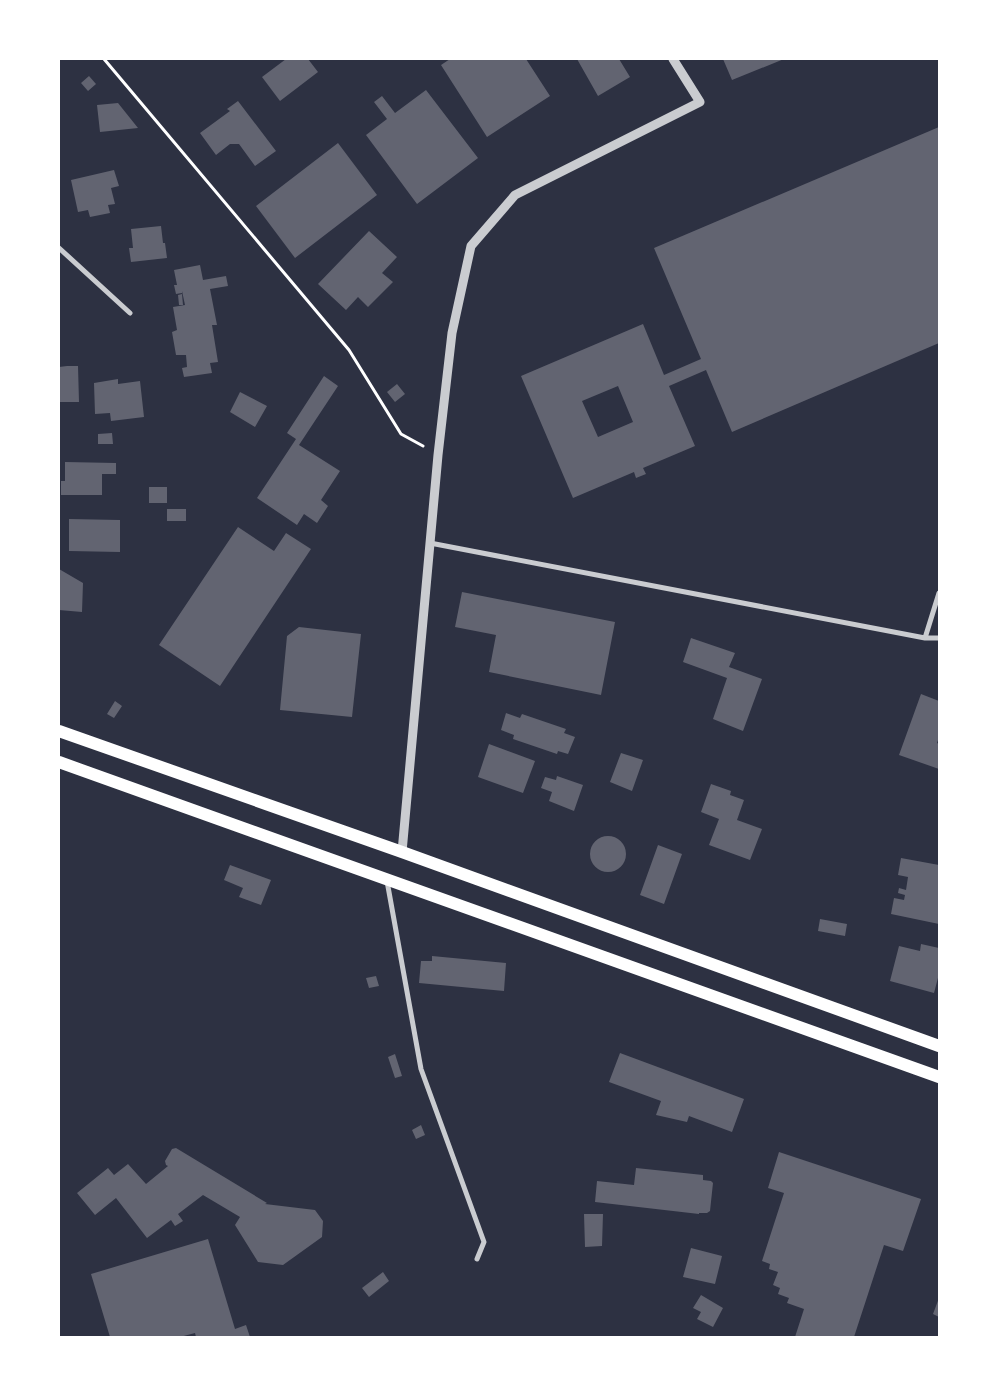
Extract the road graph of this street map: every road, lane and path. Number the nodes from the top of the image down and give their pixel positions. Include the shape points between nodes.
1 (104, 59) edge
2 (673, 59) edge
3 (59, 248) edge
4 (130, 313) dead end
5 (438, 455) junction
6 (430, 543) junction
7 (939, 593) edge
8 (925, 638) junction
9 (939, 638) edge
10 (59, 731) edge
11 (59, 762) edge
12 (402, 852) junction
13 (386, 878) junction
14 (939, 1046) edge
15 (939, 1077) edge
16 (477, 1259) dead end

1 - 5 path via 349,350 401,434
2 - 5 street via 700,102 515,195 471,246 452,333
3 - 4 street
5 - 6 street
6 - 8 street
6 - 12 street
7 - 8 street
8 - 9 street
10 - 12 main road
11 - 13 main road
12 - 14 main road
13 - 15 main road
13 - 16 street via 421,1069 484,1242

